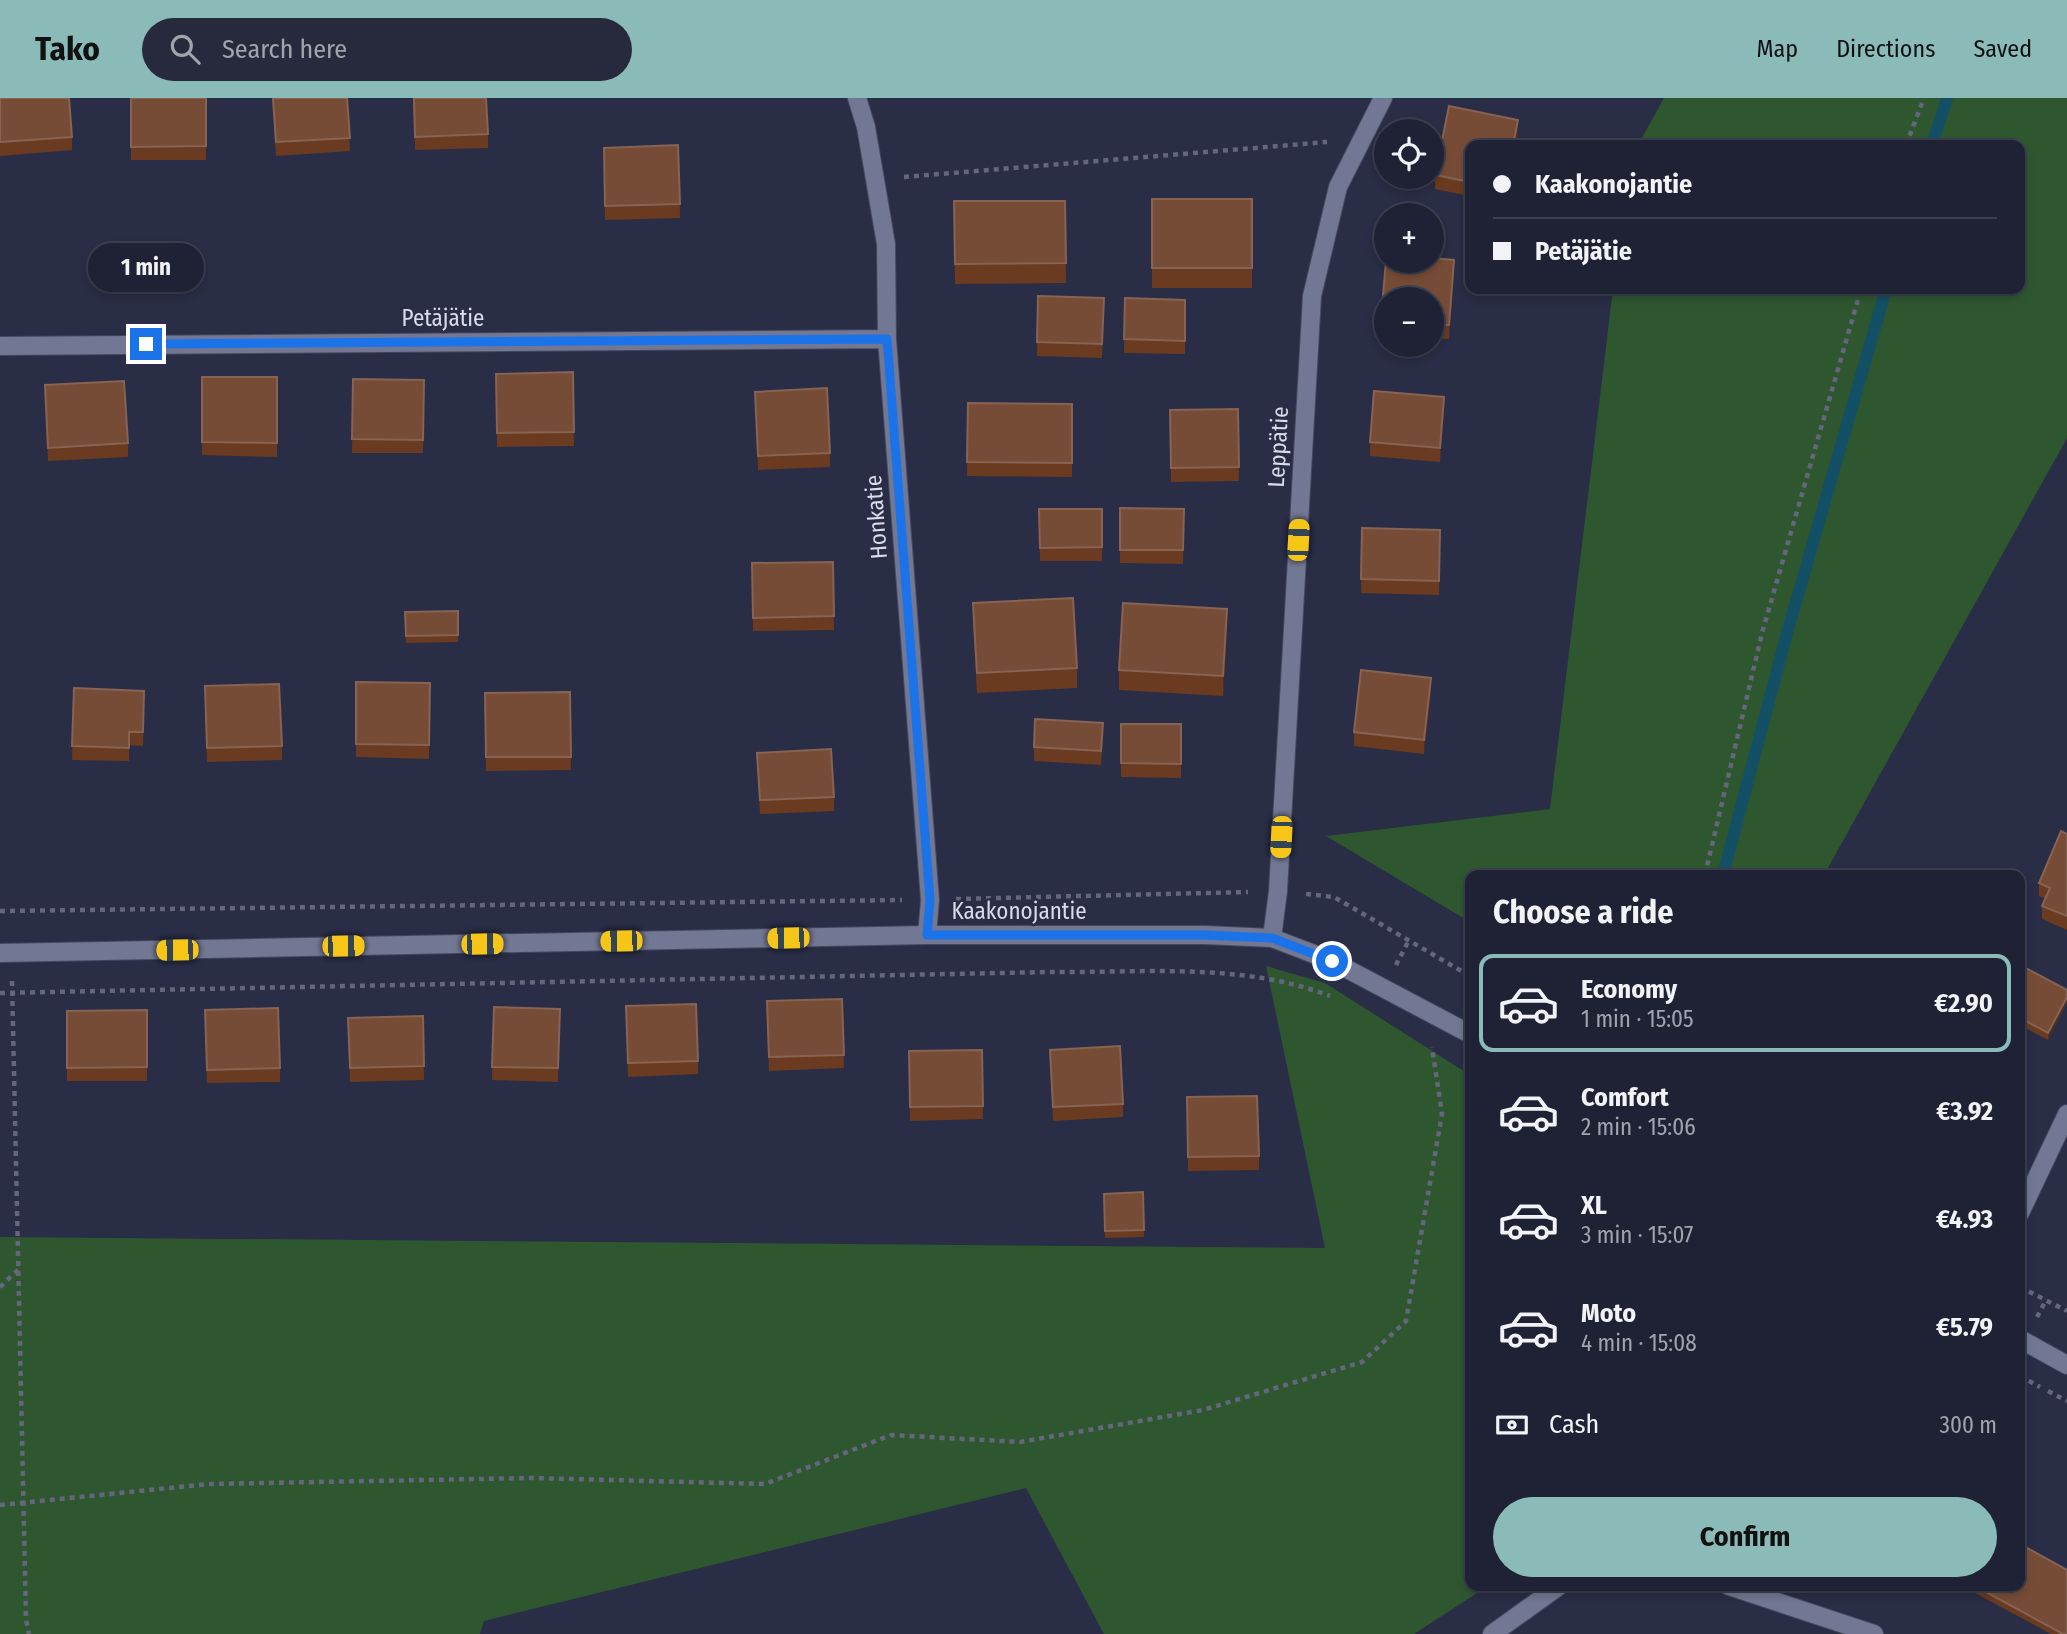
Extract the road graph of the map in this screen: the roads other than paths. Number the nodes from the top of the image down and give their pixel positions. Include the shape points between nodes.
1 (857, 98) edge
2 (1383, 98) edge
3 (887, 339) junction
4 (0, 346) edge
5 (927, 935) junction
6 (1272, 938) junction
7 (5, 953) edge
8 (1465, 1031) edge
9 (2067, 1114) edge
10 (2025, 1202) edge
11 (2025, 1342) edge
12 (2067, 1365) edge
13 (1552, 1591) edge
14 (1744, 1591) edge
15 (1492, 1634) edge
16 (1874, 1634) edge

1 - 3 street, Honkatie via 886,244
2 - 6 street, Leppätie via 1338,187 1312,296
3 - 4 street, Petäjätie
3 - 5 street, Honkatie via 930,900
5 - 6 street, Kaakonojantie
5 - 7 street, Kaakonojantie
6 - 8 street, Kaakonojantie via 1332,961
9 - 10 street
11 - 12 street
13 - 15 street
14 - 16 street

